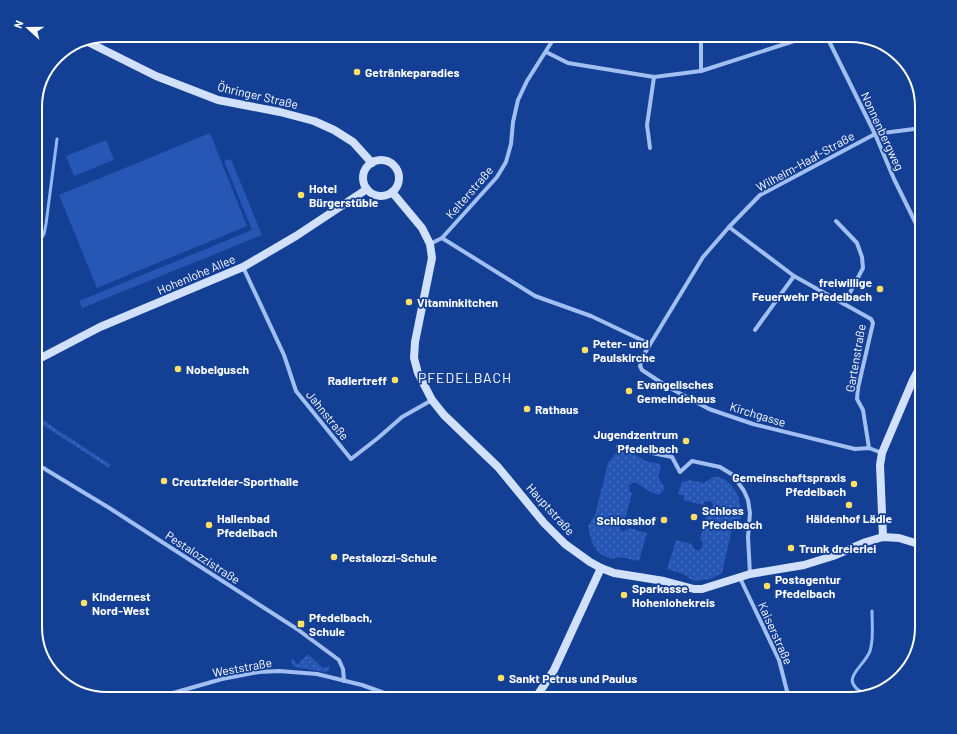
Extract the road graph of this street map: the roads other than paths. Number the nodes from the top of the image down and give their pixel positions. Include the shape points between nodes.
1 (552, 42) edge
2 (701, 42) edge
3 (791, 42) edge
4 (829, 42) edge
5 (92, 44) edge
6 (546, 52) junction
7 (701, 71) junction
8 (654, 77) junction
9 (915, 129) edge
10 (875, 134) junction
11 (650, 148) dead end
12 (372, 162) junction
13 (367, 189) junction
14 (392, 192) junction
15 (836, 221) dead end
16 (915, 222) edge
17 (729, 227) junction
18 (442, 238) junction
19 (430, 244) junction
20 (243, 267) junction
21 (794, 276) junction
22 (844, 304) junction
23 (754, 330) dead end
24 (650, 344) junction
25 (42, 357) edge
26 (640, 366) joint
27 (915, 376) edge
28 (432, 400) junction
29 (618, 446) dead end
30 (869, 448) junction
31 (882, 453) junction
32 (42, 467) edge
33 (883, 537) junction
34 (915, 543) edge
35 (601, 568) junction
36 (750, 574) junction
37 (740, 577) junction
38 (344, 681) junction
39 (176, 692) edge
40 (383, 692) edge
41 (540, 692) edge
42 (787, 692) edge

1 - 6 street, Kelterstraße
2 - 7 street
3 - 7 street
4 - 10 street, Nonnenbergweg
5 - 12 main road, Öhringer Straße via 156,76 218,100 314,121 353,142
6 - 8 street via 568,63
6 - 18 street, Kelterstraße via 518,100 506,162 497,177
7 - 8 street
8 - 11 street via 647,125
9 - 10 street, Wilhelm-Haaf-Straße
10 - 16 street, Nonnenbergweg
10 - 17 street, Wilhelm-Haaf-Straße via 760,195
12 - 13 main road via 364,172 364,184
12 - 14 main road via 383,160 394,165 399,176 396,188
13 - 14 main road via 379,196
13 - 20 main road, Hohenlohe Allee
14 - 19 main road, Hauptstraße via 422,228
15 - 22 street via 858,244 862,257 863,268
17 - 21 street, Gartenstraße
17 - 24 street, Wilhelm-Haaf-Straße via 703,257
18 - 19 street, Kelterstraße
18 - 24 street via 535,296 592,316
19 - 28 main road, Hauptstraße via 432,258 414,358 418,373
20 - 25 main road, Hohenlohe Allee via 100,327
20 - 28 street, Jahnstraße via 284,355 296,391 351,459 402,417
21 - 22 street, Gartenstraße
21 - 23 street
22 - 30 street, Gartenstraße via 865,315 873,323 857,399 863,410
24 - 26 street, Wilhelm-Haaf-Straße
26 - 30 street, Kirchgasse via 668,387 709,409 753,424 855,449
27 - 31 main road
28 - 35 main road, Hauptstraße via 444,415 486,454 565,544
29 - 36 street via 672,457 680,472 692,461 720,467 733,475 740,482 748,500
30 - 31 street, Kirchgasse
31 - 33 main road via 880,466
32 - 38 street, Pestalozzistraße via 297,629 339,660 344,669
33 - 34 main road, Hauptstraße
33 - 36 main road, Hauptstraße via 804,565
35 - 37 main road, Hauptstraße via 614,573 640,576 694,589 710,588
35 - 41 main road via 554,670
36 - 37 main road, Hauptstraße
37 - 42 street, Kaiserstraße via 779,660
38 - 39 street, Weststraße via 317,674 279,671 222,679
38 - 40 street, Weststraße

